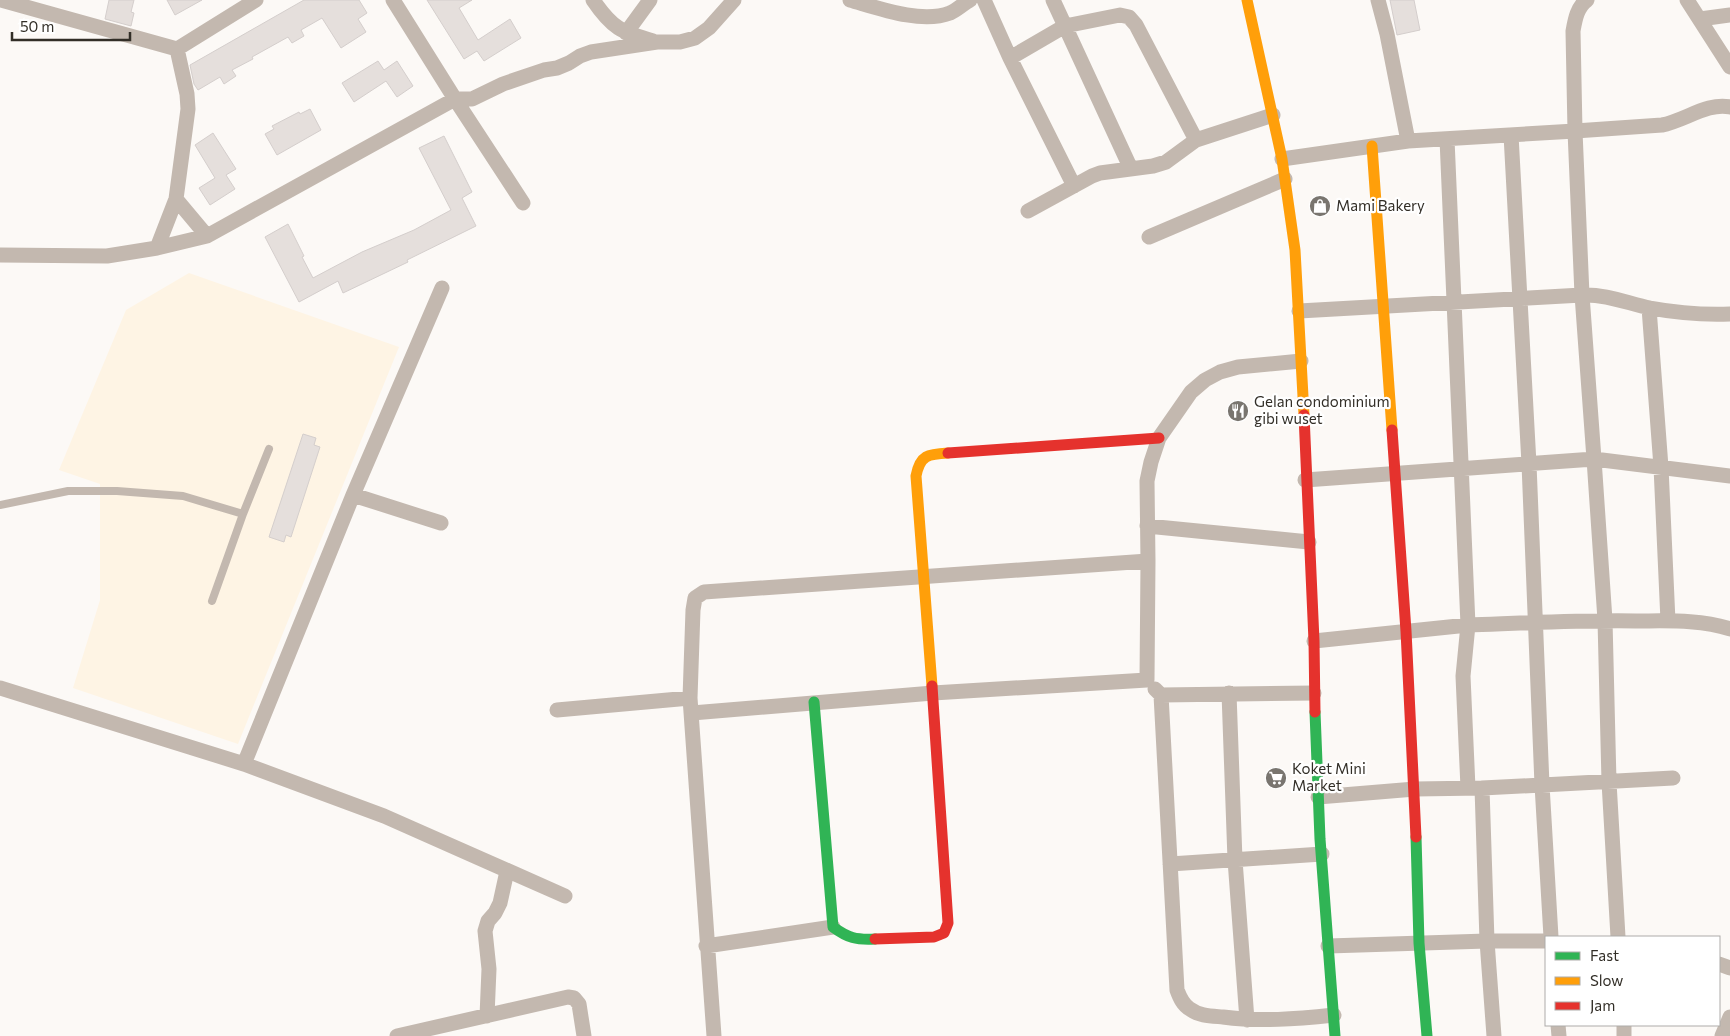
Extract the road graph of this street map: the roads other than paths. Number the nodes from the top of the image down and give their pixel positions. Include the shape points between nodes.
1 (0, 0) edge
2 (256, 0) edge
3 (393, 0) edge
4 (593, 0) edge
5 (650, 0) edge
6 (734, 0) edge
7 (850, 0) edge
8 (970, 0) edge
9 (984, 0) edge
10 (1053, 0) edge
11 (1246, 0) edge
12 (1378, 0) edge
13 (1587, 0) edge
14 (1687, 0) edge
15 (1730, 15) edge
16 (1700, 19) junction
17 (1065, 26) junction
18 (626, 33) junction
19 (657, 42) junction
20 (177, 49) junction
21 (1010, 58) junction
22 (1730, 67) edge
23 (455, 99) junction
24 (1730, 107) edge
25 (1272, 115) junction
26 (1575, 131) junction
27 (1511, 135) junction
28 (1448, 139) junction
29 (1196, 140) junction
30 (1408, 141) junction
31 (1372, 146) junction
32 (1282, 158) junction
33 (1131, 169) junction
34 (1285, 179) junction
35 (1074, 186) junction
36 (176, 199) junction
37 (523, 203) dead end
38 (1028, 211) dead end
39 (207, 236) junction
40 (1150, 237) dead end
41 (157, 248) junction
42 (0, 254) edge
43 (442, 288) dead end
44 (1582, 295) junction
45 (1520, 299) junction
46 (1454, 302) junction
47 (1385, 306) junction
48 (1648, 308) junction
49 (1299, 311) junction
50 (1730, 314) edge
51 (1301, 361) junction
52 (1159, 438) junction
53 (268, 449) dead end
54 (1594, 459) junction
55 (1529, 464) junction
56 (1661, 467) junction
57 (1462, 469) junction
58 (1396, 474) junction
59 (1730, 476) edge
60 (1306, 480) junction
61 (353, 495) junction
62 (0, 505) edge
63 (243, 514) junction
64 (441, 523) dead end
65 (1147, 526) junction
66 (1309, 542) junction
67 (1148, 561) junction
68 (923, 576) junction
69 (212, 600) dead end
70 (1605, 620) junction
71 (1668, 621) junction
72 (1535, 622) junction
73 (1468, 625) junction
74 (1730, 629) edge
75 (1406, 631) junction
76 (1314, 641) junction
77 (1147, 680) junction
78 (0, 688) edge
79 (933, 693) junction
80 (1229, 693) junction
81 (1314, 693) junction
82 (1161, 695) junction
83 (814, 702) junction
84 (691, 706) junction
85 (557, 710) dead end
86 (244, 764) junction
87 (1673, 778) dead end
88 (1609, 782) junction
89 (1542, 785) junction
90 (1475, 788) junction
91 (1415, 789) junction
92 (1318, 797) junction
93 (1322, 854) junction
94 (1235, 860) junction
95 (1170, 864) junction
96 (507, 871) junction
97 (565, 896) dead end
98 (833, 927) junction
99 (1551, 936) edge
100 (1618, 936) edge
101 (1487, 941) junction
102 (1545, 941) edge
103 (1419, 943) junction
104 (706, 946) junction
105 (1328, 946) junction
106 (487, 1016) junction
107 (1334, 1016) junction
108 (1730, 1017) edge
109 (1247, 1020) junction
110 (397, 1036) edge
111 (584, 1036) edge
112 (714, 1036) edge
113 (1335, 1036) edge
114 (1426, 1036) edge
115 (1494, 1036) edge
116 (1722, 1036) edge

1 - 20 street
2 - 20 street
3 - 23 street
4 - 18 street via 605,18
5 - 18 street
6 - 19 street via 709,28 694,38
7 - 8 street via 901,14 926,17 950,13
9 - 21 street
10 - 17 street
11 - 25 street
12 - 30 street
13 - 26 street via 1576,16 1573,31
14 - 16 street
15 - 16 street
16 - 22 street
17 - 21 street
17 - 29 street via 1120,15 1129,17 1136,24
17 - 33 street
18 - 19 street
19 - 23 street via 591,52 556,68 503,84 472,99
20 - 36 street via 188,109
21 - 35 street
23 - 37 street
23 - 39 street
24 - 26 street via 1713,107 1676,123
25 - 29 street
25 - 32 street
26 - 27 street
26 - 44 street
27 - 28 street
27 - 45 street
28 - 30 street
28 - 46 street
29 - 33 street via 1166,162
30 - 31 street
31 - 32 street
31 - 47 street
32 - 34 street
33 - 35 street via 1100,173
34 - 40 street
34 - 49 street
35 - 38 street
36 - 39 street
36 - 41 street
39 - 41 street
41 - 42 street via 107,256
43 - 61 street
44 - 45 street
44 - 48 street via 1607,296
44 - 54 street
45 - 46 street
45 - 55 street
46 - 47 street
46 - 57 street
47 - 49 street
47 - 58 street
48 - 50 street via 1698,315
48 - 56 street
49 - 51 street
51 - 52 street via 1238,367 1205,380 1191,392
51 - 60 street
52 - 65 street via 1147,481
52 - 68 street via 924,457 916,476
53 - 63 lane
54 - 55 street
54 - 56 street
54 - 70 street
55 - 57 street
55 - 72 street
56 - 59 street
56 - 71 street
57 - 58 street
57 - 73 street
58 - 60 street
58 - 75 street
60 - 66 street
61 - 64 street
61 - 86 street
62 - 63 lane via 68,491 117,491 182,496
63 - 69 lane
65 - 66 street
65 - 67 street
66 - 76 street
67 - 68 street
67 - 77 street
68 - 79 street
68 - 84 street via 704,592 695,598 693,610
70 - 71 street
70 - 72 street
70 - 88 street
71 - 74 street
72 - 73 street
72 - 89 street
73 - 75 street
73 - 90 street via 1463,676
75 - 76 street
75 - 91 street
76 - 81 street
77 - 79 street
77 - 82 street
78 - 86 street
79 - 83 street
79 - 98 street via 948,923 944,933 934,937 858,940 844,936
80 - 81 street
80 - 82 street
80 - 94 street
81 - 92 street
82 - 95 street
83 - 84 street
83 - 98 street
84 - 85 street
84 - 104 street
86 - 96 street via 384,816
87 - 88 street
88 - 89 street
88 - 100 street
89 - 90 street
89 - 99 street
90 - 91 street
90 - 101 street
91 - 92 street
91 - 103 street
92 - 93 street
93 - 94 street
93 - 105 street
94 - 95 street
94 - 109 street
95 - 109 street via 1177,990 1183,1003 1190,1010 1204,1015
96 - 97 street
96 - 106 street via 500,903 485,931 489,969
98 - 104 street
101 - 102 street
101 - 103 street
101 - 115 street
103 - 105 street
103 - 114 street
104 - 112 street
105 - 107 street
106 - 110 street
106 - 111 street via 574,998 579,1004
107 - 109 street
107 - 113 street
108 - 116 street

